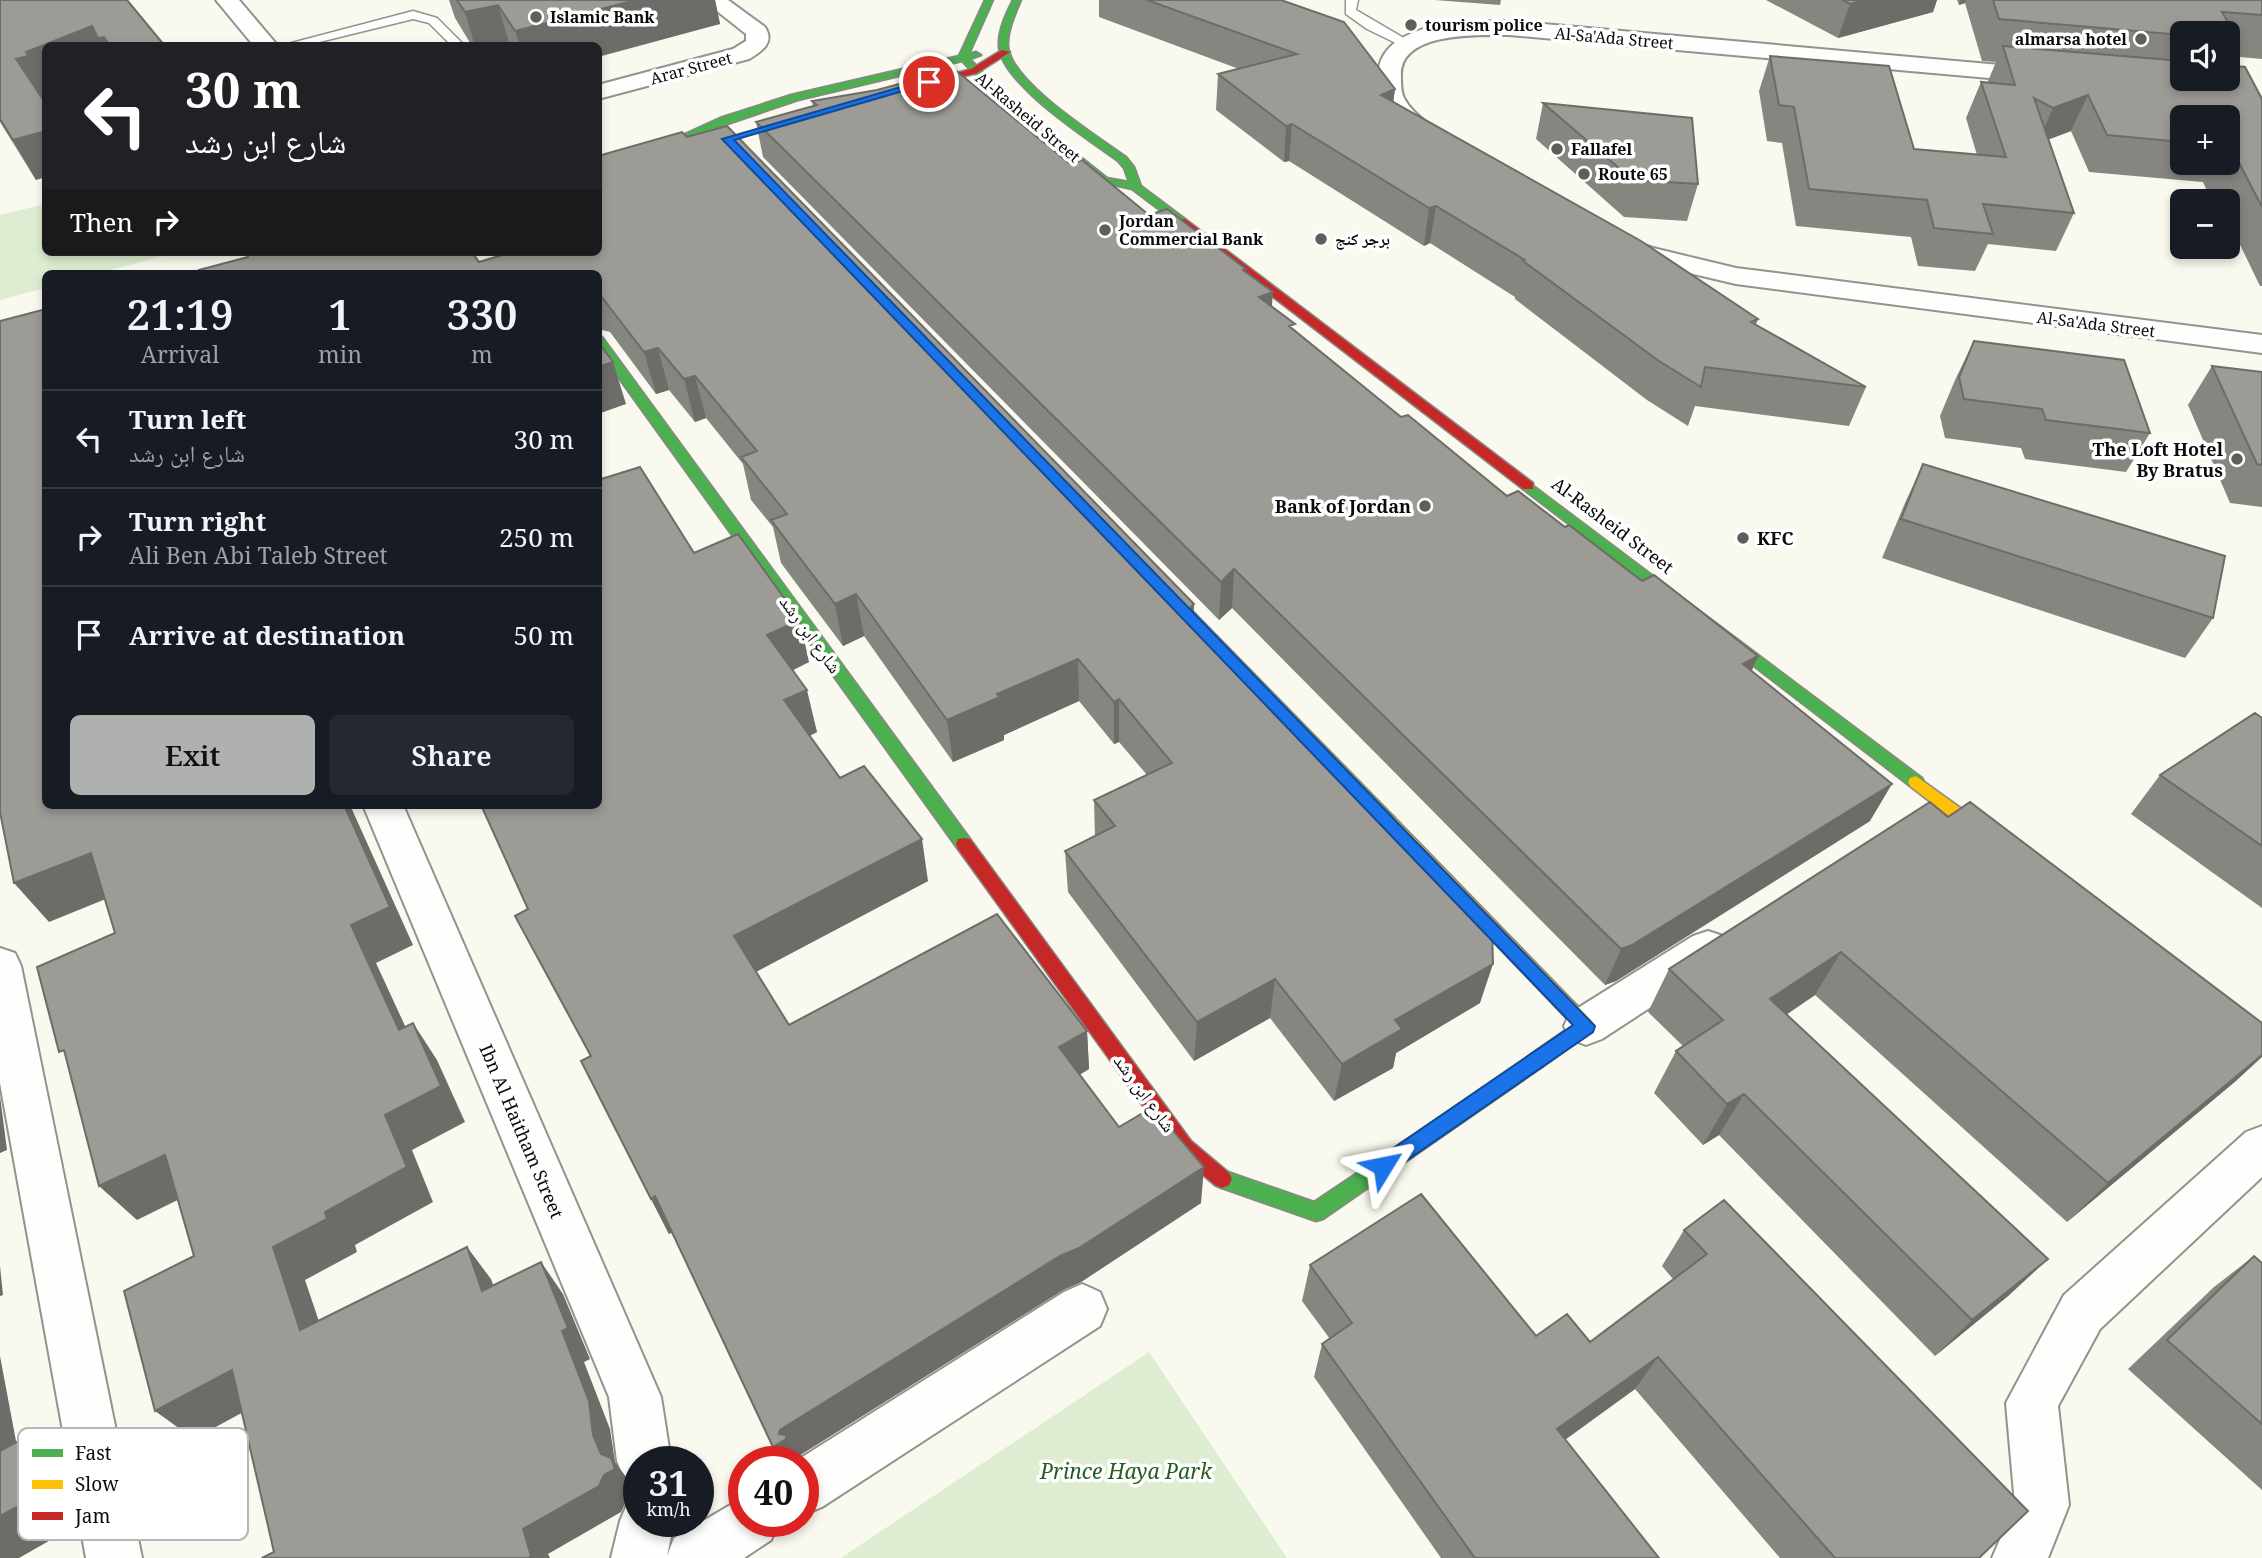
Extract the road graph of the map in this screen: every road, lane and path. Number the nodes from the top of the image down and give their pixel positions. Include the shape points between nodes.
1 (227, 0) edge
2 (713, 0) edge
3 (989, 0) edge
4 (1017, 0) edge
5 (1352, 0) edge
6 (264, 42) edge
7 (302, 42) edge
8 (455, 42) edge
9 (1408, 44) junction
10 (1005, 52) junction
11 (963, 57) junction
12 (974, 71) junction
13 (2067, 79) edge
14 (922, 84) edge
15 (602, 91) edge
16 (982, 101) edge
17 (1006, 102) junction
18 (696, 131) junction
19 (749, 132) dead end
20 (727, 139) junction
21 (1450, 158) edge
22 (756, 169) edge
23 (1136, 187) junction
24 (1595, 235) edge
25 (2262, 344) edge
26 (602, 346) edge
27 (1142, 568) edge
28 (1941, 800) junction
29 (385, 809) edge
30 (1907, 822) edge
31 (2006, 850) edge
32 (1735, 932) edge
33 (0, 966) edge
34 (1586, 1026) junction
35 (2262, 1147) edge
36 (1082, 1309) dead end
37 (89, 1428) edge
38 (642, 1446) edge
39 (819, 1478) edge
40 (728, 1536) edge
41 (644, 1537) edge
42 (111, 1540) edge
43 (114, 1558) edge
44 (639, 1558) edge
45 (694, 1558) edge
46 (2020, 1558) edge

1 - 6 street
2 - 15 street, Arar Street via 757,32 757,44 741,54
3 - 11 main road, Al-Rasheid Street
4 - 10 main road, Al-Rasheid Street via 1007,25
5 - 9 lane via 1350,11
7 - 8 lane via 425,15
9 - 13 street, Al-Sa'Ada Street via 1460,28 1509,28
9 - 21 street via 1401,47 1390,68 1391,93 1407,116
10 - 11 main road, Al-Rasheid Street
10 - 12 main road
10 - 23 main road, Al-Rasheid Street via 1014,70 1043,99 1122,159
11 - 12 main road, Al-Rasheid Street
11 - 18 main road via 778,103
12 - 14 main road
12 - 17 main road, Al-Rasheid Street
16 - 17 main road
17 - 23 main road, Al-Rasheid Street via 1104,180
18 - 20 main road
18 - 20 main road via 678,144
19 - 20 main road
20 - 22 main road
23 - 28 main road, Al-Rasheid Street
24 - 25 street, Al-Sa'Ada Street via 1644,254 1736,276
26 - 34 main road, شارع ابن رشد via 1184,1147 1221,1179 1316,1212
27 - 34 main road
28 - 30 street
28 - 31 main road, Al-Rasheid Street
29 - 38 street, Ibn Al Haitham Street via 635,1397
32 - 34 street
33 - 37 street
35 - 46 street via 2082,1312 2032,1403 2042,1504
36 - 39 street
40 - 45 street
41 - 44 street
42 - 43 street

